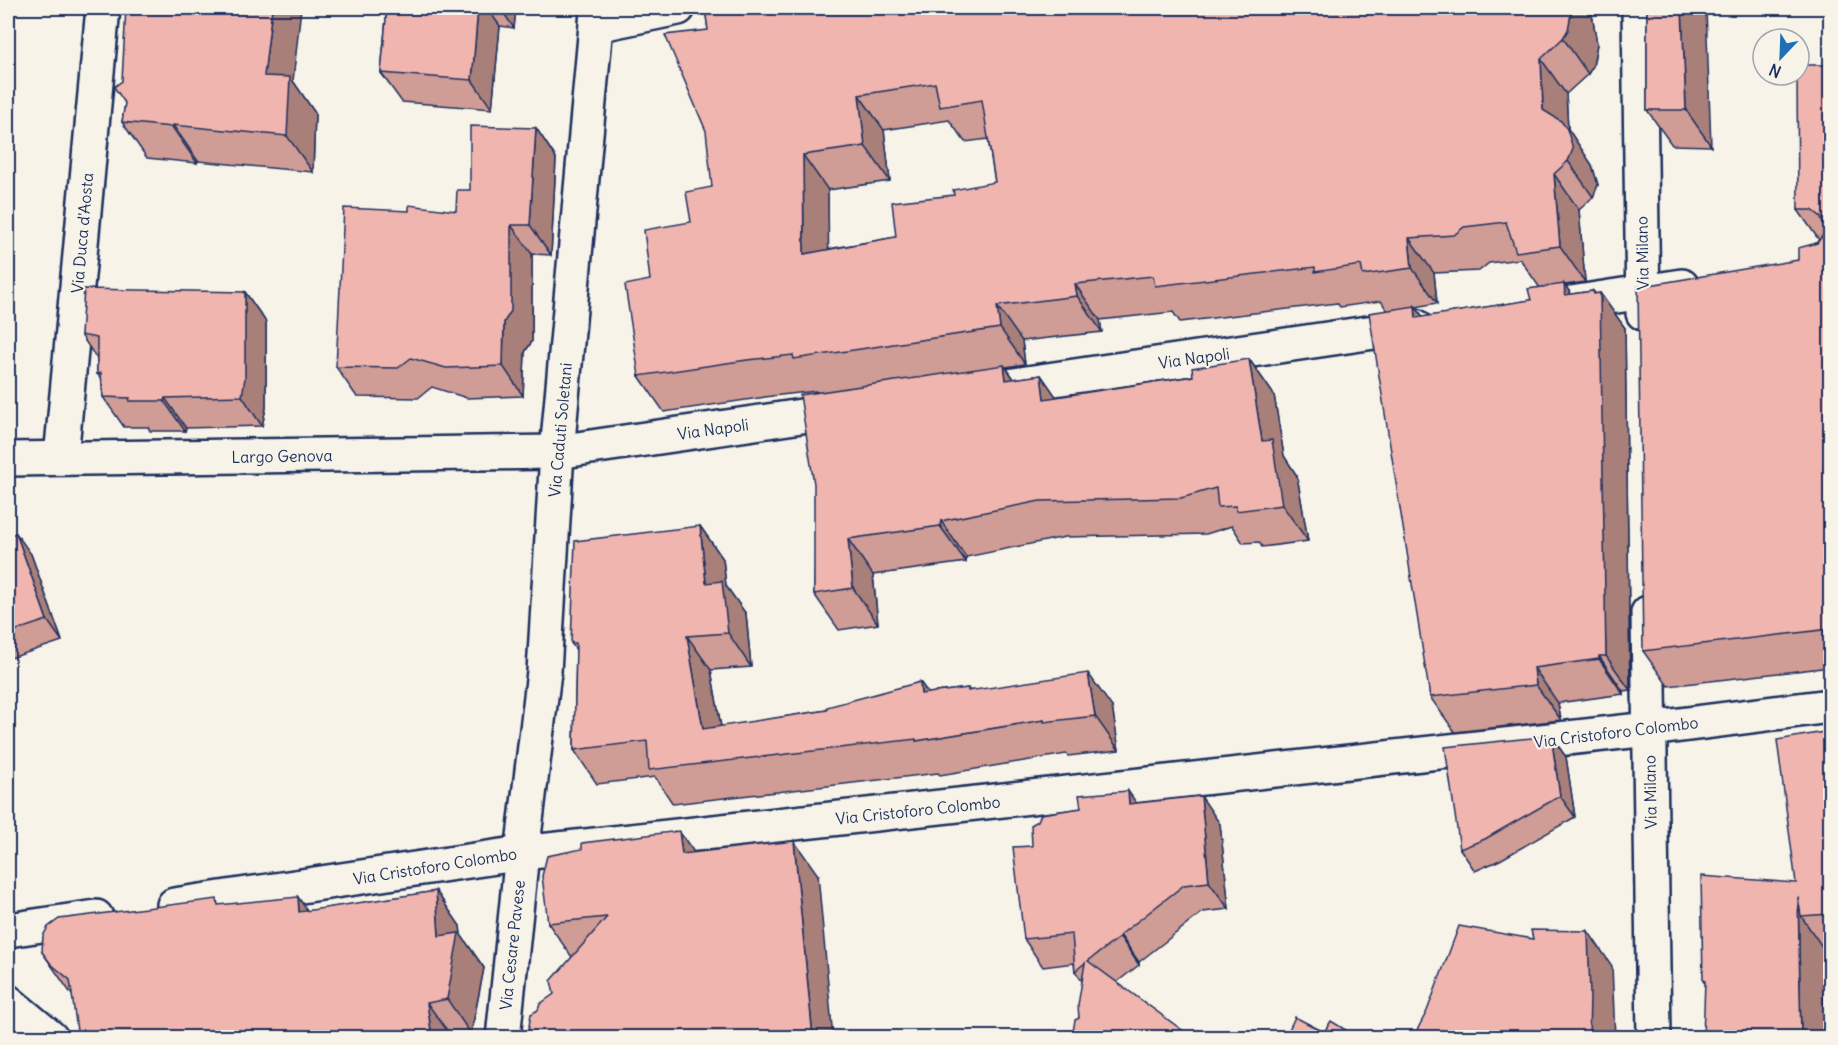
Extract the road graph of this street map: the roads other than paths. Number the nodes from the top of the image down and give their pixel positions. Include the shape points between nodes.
1 (104, 8) edge
2 (678, 8) edge
3 (1639, 8) edge
4 (596, 16) edge
5 (1713, 281) edge
6 (1643, 292) junction
7 (1525, 310) edge
8 (1442, 322) edge
9 (1644, 340) edge
10 (970, 391) edge
11 (875, 405) edge
12 (556, 452) junction
13 (61, 458) junction
14 (8, 459) edge
15 (1647, 587) edge
16 (1830, 706) edge
17 (1650, 729) junction
18 (522, 853) junction
19 (8, 930) edge
20 (8, 1002) edge
21 (51, 1038) edge
22 (503, 1038) edge
23 (1654, 1038) edge

1 - 13 street, Via Duca d'Aosta
2 - 4 street
3 - 6 street, Via Milano
4 - 12 street, Via Caduti Soletani
5 - 6 street
6 - 7 street
6 - 9 street, Via Milano
8 - 10 street, Via Napoli
11 - 12 street, Via Napoli
12 - 13 street, Largo Genova
12 - 18 street, Via Caduti Soletani via 544,672
13 - 14 street, Largo Genova
15 - 17 street, Via Milano
16 - 17 street, Via Cristoforo Colombo
17 - 18 street, Via Cristoforo Colombo
17 - 23 street, Via Milano
18 - 19 street, Via Cristoforo Colombo
18 - 22 street, Via Cesare Pavese
20 - 21 street

